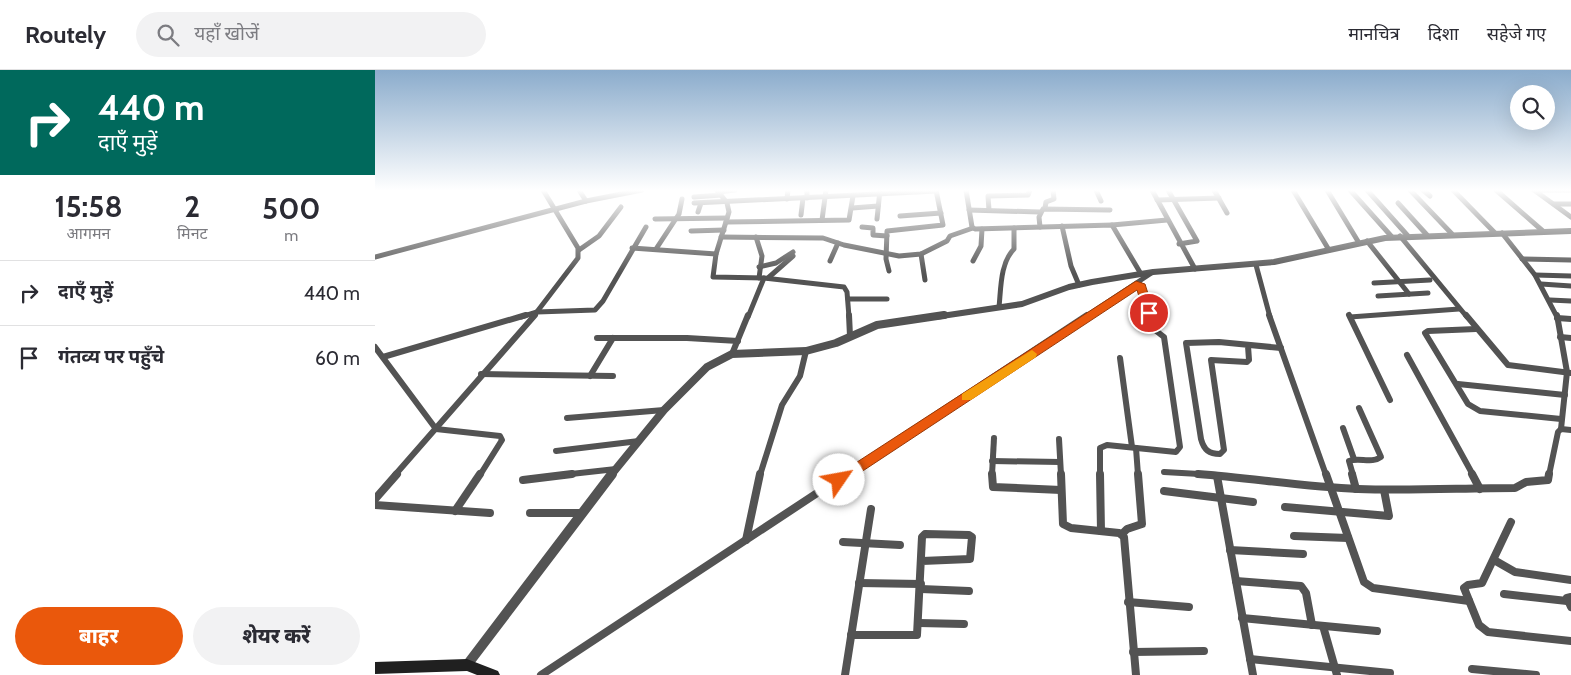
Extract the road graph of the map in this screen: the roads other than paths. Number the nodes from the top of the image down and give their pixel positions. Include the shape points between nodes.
1 (524, 218) edge
2 (561, 218) edge
3 (612, 218) edge
4 (671, 218) edge
5 (676, 218) edge
6 (682, 218) edge
7 (850, 218) edge
8 (942, 218) edge
9 (971, 218) edge
10 (1042, 218) edge
11 (1185, 218) edge
12 (1310, 218) edge
13 (1347, 218) edge
14 (1375, 218) edge
15 (1390, 218) edge
16 (1412, 218) edge
17 (1437, 218) edge
18 (1483, 218) edge
19 (1528, 218) edge
20 (655, 219) dead end
21 (727, 220) junction
22 (822, 220) joint
23 (1167, 220) joint
24 (1112, 225) junction
25 (1062, 226) junction
26 (646, 227) dead end
27 (863, 227) dead end
28 (1040, 227) junction
29 (973, 228) junction
30 (1015, 228) junction
31 (982, 229) junction
32 (724, 230) junction
33 (691, 231) dead end
34 (1571, 231) edge
35 (1544, 232) junction
36 (1498, 233) junction
37 (1452, 234) junction
38 (1427, 235) junction
39 (887, 236) junction
40 (1404, 236) junction
41 (721, 237) junction
42 (1392, 237) junction
43 (757, 238) junction
44 (1363, 242) junction
45 (838, 243) junction
46 (1179, 244) junction
47 (632, 248) junction
48 (656, 249) junction
49 (579, 250) junction
50 (1329, 250) junction
51 (888, 253) junction
52 (716, 254) junction
53 (793, 254) joint
54 (921, 254) junction
55 (375, 257) edge
56 (1521, 259) junction
57 (1571, 260) edge
58 (830, 261) dead end
59 (973, 261) dead end
60 (1256, 265) junction
61 (759, 269) junction
62 (1195, 269) junction
63 (889, 271) dead end
64 (1153, 272) junction
65 (1141, 274) junction
66 (1535, 275) junction
67 (1571, 276) edge
68 (764, 278) junction
69 (925, 280) dead end
70 (1430, 280) dead end
71 (1399, 281) junction
72 (1374, 283) dead end
73 (1140, 284) junction
74 (1541, 284) junction
75 (1079, 285) junction
76 (1571, 286) edge
77 (1428, 293) dead end
78 (1409, 294) junction
79 (1378, 296) dead end
80 (848, 299) junction
81 (887, 299) dead end
82 (1550, 300) junction
83 (1571, 301) edge
84 (999, 307) junction
85 (1459, 309) junction
86 (537, 312) junction
87 (1557, 318) junction
88 (1571, 318) edge
89 (1476, 329) junction
90 (850, 336) junction
91 (1560, 337) junction
92 (597, 338) dead end
93 (613, 338) junction
94 (1571, 338) edge
95 (738, 341) junction
96 (1248, 346) junction
97 (375, 347) edge
98 (1281, 348) junction
99 (806, 351) junction
100 (732, 354) junction
101 (1407, 355) dead end
102 (1568, 356) edge
103 (383, 357) junction
104 (1121, 358) dead end
105 (1569, 372) edge
106 (481, 374) junction
107 (590, 376) junction
108 (613, 376) dead end
109 (1458, 384) junction
110 (1567, 391) edge
111 (1390, 400) dead end
112 (1567, 406) edge
113 (1359, 408) dead end
114 (665, 410) junction
115 (567, 418) dead end
116 (1561, 419) junction
117 (1343, 428) dead end
118 (436, 429) junction
119 (1561, 429) junction
120 (1571, 430) edge
121 (994, 438) dead end
122 (1059, 439) dead end
123 (639, 441) junction
124 (1134, 448) junction
125 (556, 451) dead end
126 (1354, 459) junction
127 (993, 461) junction
128 (1060, 462) junction
129 (616, 469) junction
130 (1164, 472) dead end
131 (1217, 476) junction
132 (523, 480) dead end
133 (1329, 487) junction
134 (1356, 489) junction
135 (1481, 489) junction
136 (1061, 490) junction
137 (1383, 490) junction
138 (1164, 491) dead end
139 (1221, 497) junction
140 (375, 500) edge
141 (1253, 502) dead end
142 (375, 505) edge
143 (1285, 507) dead end
144 (871, 509) dead end
145 (455, 511) junction
146 (1339, 512) junction
147 (490, 513) dead end
148 (530, 513) dead end
149 (582, 513) junction
150 (1511, 522) dead end
151 (1101, 531) junction
152 (1122, 534) junction
153 (1294, 536) dead end
154 (1348, 538) junction
155 (746, 540) junction
156 (843, 542) dead end
157 (865, 543) junction
158 (899, 545) dead end
159 (1230, 550) junction
160 (1303, 554) dead end
161 (1494, 560) junction
162 (922, 561) junction
163 (1571, 580) edge
164 (1236, 581) junction
165 (859, 583) junction
166 (921, 587) junction
167 (969, 591) dead end
168 (1504, 594) dead end
169 (1469, 601) junction
170 (1128, 602) junction
171 (1570, 602) edge
172 (1189, 607) dead end
173 (1242, 618) junction
174 (919, 623) junction
175 (964, 624) dead end
176 (1312, 625) junction
177 (1323, 626) junction
178 (1377, 631) dead end
179 (851, 635) junction
180 (1571, 641) edge
181 (1204, 651) dead end
182 (1133, 652) junction
183 (1250, 659) junction
184 (467, 665) junction
185 (375, 668) edge
186 (1473, 670) dead end
187 (1336, 672) edge
188 (1390, 673) dead end
189 (494, 675) edge
190 (541, 675) edge
191 (845, 675) edge
192 (1136, 675) edge
193 (1253, 675) edge
194 (1536, 675) edge

1 - 55 street
2 - 49 street
3 - 49 street via 599,236
4 - 20 street
5 - 48 street
6 - 21 street
7 - 22 street
8 - 39 street via 942,226 892,229 887,231
9 - 29 street
10 - 28 street
11 - 46 street via 1197,241
12 - 50 street
13 - 44 street
14 - 42 street
15 - 40 street
16 - 38 street
17 - 37 street
18 - 36 street
19 - 35 street
21 - 22 street
21 - 32 street
23 - 24 street
23 - 46 street
24 - 25 street
24 - 65 street
25 - 28 street
25 - 75 street
26 - 47 street
27 - 39 street via 873,228 873,235
28 - 30 street
29 - 31 street
29 - 54 street via 950,236 947,241
30 - 31 street
30 - 84 street via 1014,249 1009,254 1002,278
31 - 59 street via 980,248
32 - 33 street
32 - 41 street
34 - 35 street
35 - 36 street
36 - 37 street
36 - 56 street
37 - 38 street
38 - 40 street
39 - 51 street
40 - 42 street
40 - 85 street
41 - 43 street
41 - 52 street
42 - 44 street
43 - 45 street via 818,238
43 - 61 street via 762,256
44 - 50 street
44 - 71 street
45 - 51 street
45 - 58 street
46 - 62 street
47 - 48 street
47 - 86 street via 598,308 591,311
48 - 52 street
49 - 86 street via 578,258
50 - 60 street
51 - 54 street via 899,256
51 - 63 street
52 - 68 street via 715,278
53 - 61 street
53 - 68 street
54 - 69 street
56 - 57 street
56 - 66 street
60 - 62 street
60 - 98 street via 1265,304
61 - 68 street
62 - 64 street
64 - 65 street
64 - 73 street
65 - 75 street
66 - 67 street
66 - 74 street
68 - 80 street via 844,287
68 - 95 street
70 - 71 street
71 - 72 street
71 - 78 street
73 - 124 street via 1155,330 1165,336 1180,448 1176,452
73 - 155 street
74 - 76 street
74 - 82 street
75 - 84 street via 1031,303
77 - 78 street
78 - 79 street
80 - 81 street
80 - 90 street
82 - 83 street
82 - 87 street
84 - 90 street via 885,323
85 - 89 street
85 - 111 street via 1349,315
86 - 103 street
86 - 106 street
87 - 88 street
87 - 91 street
89 - 105 street via 1511,366
89 - 109 street via 1428,331 1425,334
90 - 99 street via 832,345
91 - 94 street
91 - 102 street
92 - 93 street
93 - 95 street
93 - 107 street
95 - 100 street
96 - 96 street via 1186,343 1201,439 1203,448 1210,453 1220,454 1224,450 1211,360 1248,362
96 - 98 street
97 - 103 street
98 - 133 street
99 - 100 street
99 - 155 street via 800,376 782,405 761,470
100 - 114 street via 707,367
101 - 135 street
102 - 105 street
103 - 118 street
104 - 124 street
105 - 110 street
106 - 107 street
106 - 118 street
107 - 108 street
109 - 110 street
109 - 116 street via 1468,404 1476,410
110 - 112 street
112 - 116 street
113 - 126 street via 1381,457 1377,460
114 - 115 street
114 - 123 street
116 - 119 street
117 - 126 street
118 - 140 street
118 - 145 street via 498,434 502,440
119 - 120 street
119 - 135 street via 1546,482 1526,482 1515,488
121 - 127 street
122 - 128 street
123 - 125 street
123 - 129 street
124 - 151 street via 1104,445 1100,448
124 - 152 street via 1142,524 1127,528
126 - 134 street via 1348,463
127 - 128 street
127 - 136 street via 993,487
128 - 136 street
129 - 132 street
129 - 149 street
130 - 131 street
131 - 133 street
131 - 139 street
133 - 134 street
133 - 146 street
134 - 137 street
135 - 137 street
136 - 151 street via 1063,524
137 - 146 street via 1389,516
138 - 139 street
139 - 141 street
139 - 159 street
142 - 145 street
143 - 146 street
144 - 157 street
145 - 147 street
146 - 154 street
148 - 149 street
149 - 184 street
150 - 161 street
151 - 152 street
152 - 170 street
153 - 154 street
154 - 169 street via 1364,582 1369,587
155 - 190 street
156 - 157 street
157 - 158 street
157 - 165 street
159 - 160 street
159 - 164 street
161 - 163 street via 1515,572
161 - 169 street via 1481,584 1465,586
162 - 162 street via 925,534 972,537 970,558
162 - 166 street
164 - 173 street
164 - 176 street via 1301,586 1306,593
165 - 166 street
165 - 179 street
166 - 167 street
166 - 174 street
168 - 171 street
169 - 180 street via 1485,631
170 - 172 street
170 - 182 street
173 - 176 street
173 - 183 street
174 - 175 street
174 - 179 street via 915,636
176 - 177 street
177 - 178 street
177 - 187 street
179 - 191 street
181 - 182 street
182 - 192 street
183 - 187 street
183 - 193 street
184 - 185 main road
184 - 189 main road
186 - 194 street
187 - 188 street

